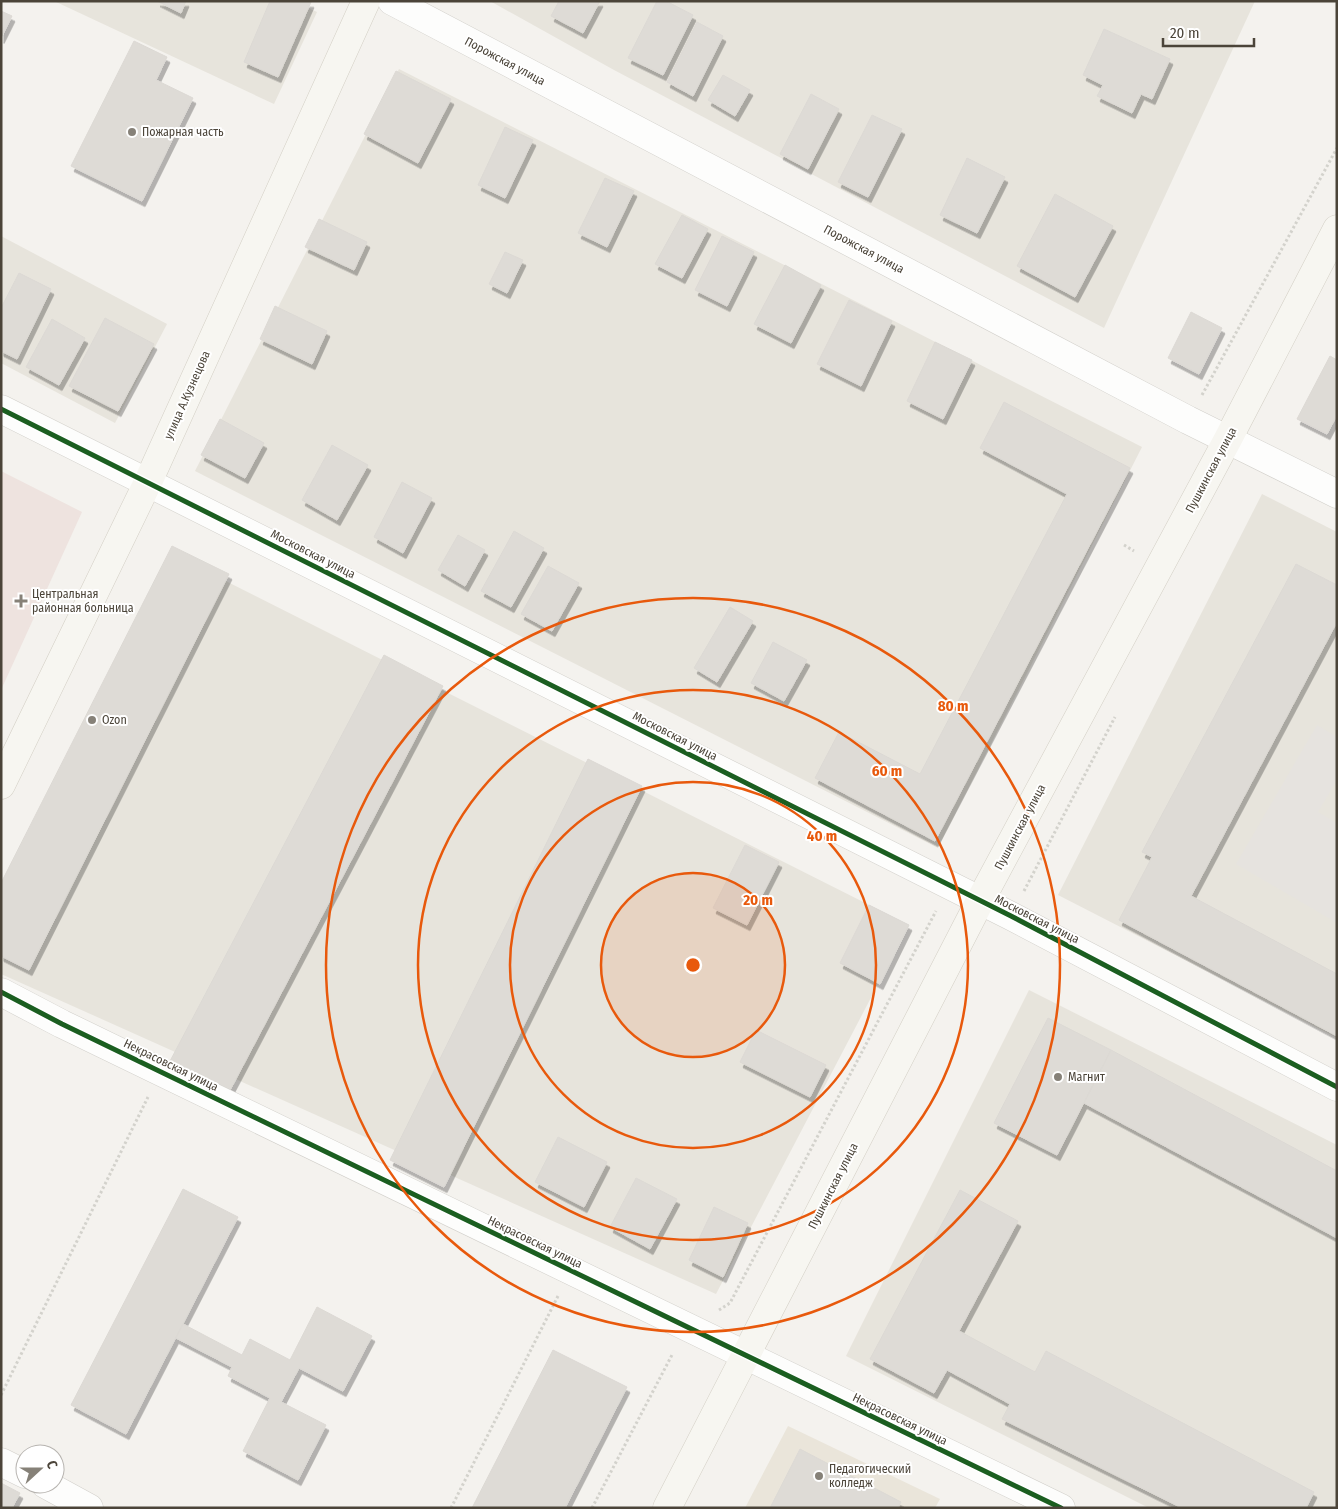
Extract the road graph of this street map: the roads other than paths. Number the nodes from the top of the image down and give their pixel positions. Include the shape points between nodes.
1 (366, 1) edge
2 (392, 1) edge
3 (1337, 229) edge
4 (1, 409) edge
5 (1228, 439) junction
6 (148, 482) junction
7 (1337, 494) edge
8 (1, 785) edge
9 (980, 901) junction
10 (1, 992) edge
11 (1337, 1087) edge
12 (746, 1355) junction
13 (1, 1462) edge
14 (15, 1469) edge
15 (64, 1494) edge
16 (89, 1508) edge
17 (667, 1508) edge
18 (1061, 1508) edge

1 - 6 main road, улица А.Кузнецова
2 - 5 street, Порожская улица
3 - 5 main road, Пушкинская улица
4 - 6 street, Московская улица
5 - 7 street, Порожская улица
5 - 9 main road, Пушкинская улица
6 - 8 main road, улица А.Кузнецова
6 - 9 street, Московская улица
9 - 11 street, Московская улица
9 - 12 main road, Пушкинская улица
10 - 12 street, Некрасовская улица
12 - 17 main road, Пушкинская улица
12 - 18 street, Некрасовская улица
13 - 14 street
15 - 16 street

